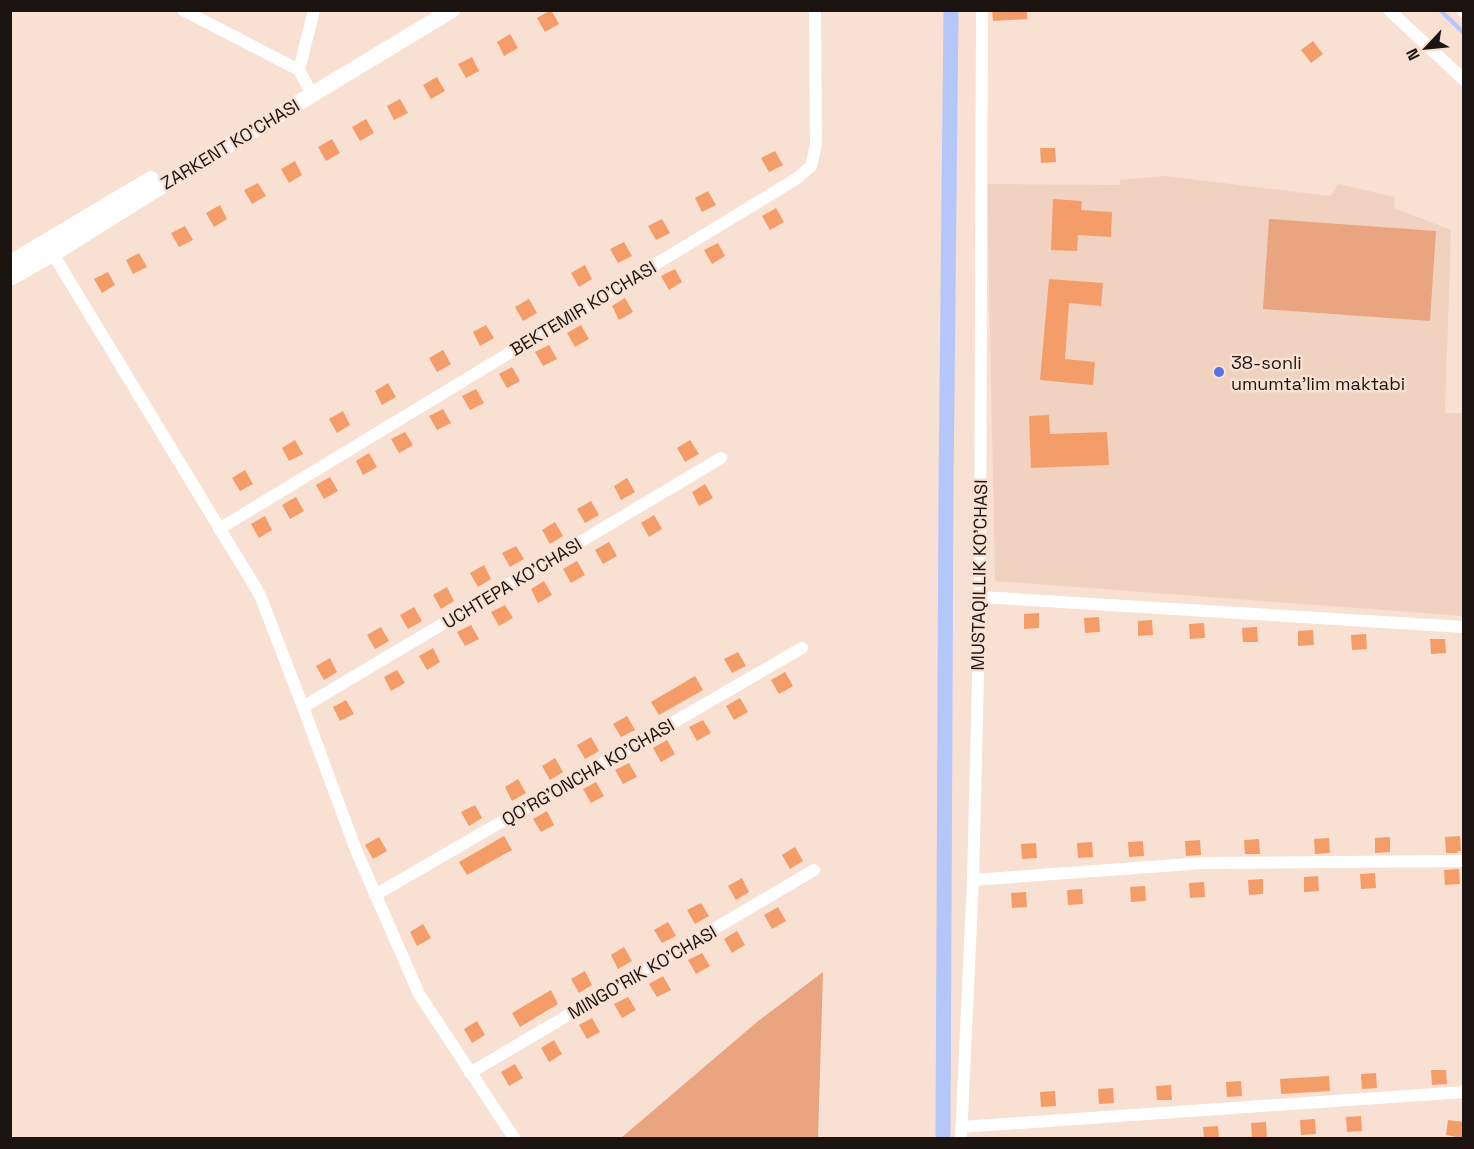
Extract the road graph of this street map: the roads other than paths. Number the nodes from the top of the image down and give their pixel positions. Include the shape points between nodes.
1 (183, 10) edge
2 (314, 10) edge
3 (433, 10) edge
4 (452, 10) edge
5 (815, 10) edge
6 (982, 10) edge
7 (1389, 10) edge
8 (303, 77) junction
9 (1464, 80) edge
10 (53, 254) junction
11 (10, 263) edge
12 (10, 278) edge
13 (721, 458) dead end
14 (219, 529) junction
15 (980, 597) junction
16 (1464, 627) edge
17 (802, 648) dead end
18 (303, 707) junction
19 (1464, 861) edge
20 (814, 870) dead end
21 (973, 880) junction
22 (375, 895) junction
23 (470, 1073) junction
24 (1464, 1092) edge
25 (961, 1133) edge
26 (514, 1138) edge

1 - 8 street
2 - 8 street
3 - 8 main road, ZARKENT KO'CHASI
4 - 10 main road, ZARKENT KO'CHASI
5 - 14 street, BEKTEMIR KO'CHASI via 816,145 811,165 796,179
6 - 15 street, MUSTAQILLIK KO'CHASI
7 - 9 street
8 - 11 main road, ZARKENT KO'CHASI
10 - 12 main road, ZARKENT KO'CHASI
10 - 14 street
13 - 18 street, UCHTEPA KO'CHASI
14 - 18 street via 260,595
15 - 16 street
15 - 21 street, MUSTAQILLIK KO'CHASI
17 - 22 street, QO'RG'ONCHA KO'CHASI
18 - 22 street
19 - 21 street via 1204,863
20 - 23 street, MINGO'RIK KO'CHASI
21 - 25 street, MUSTAQILLIK KO'CHASI
22 - 23 street via 419,994
23 - 26 street
24 - 25 street

